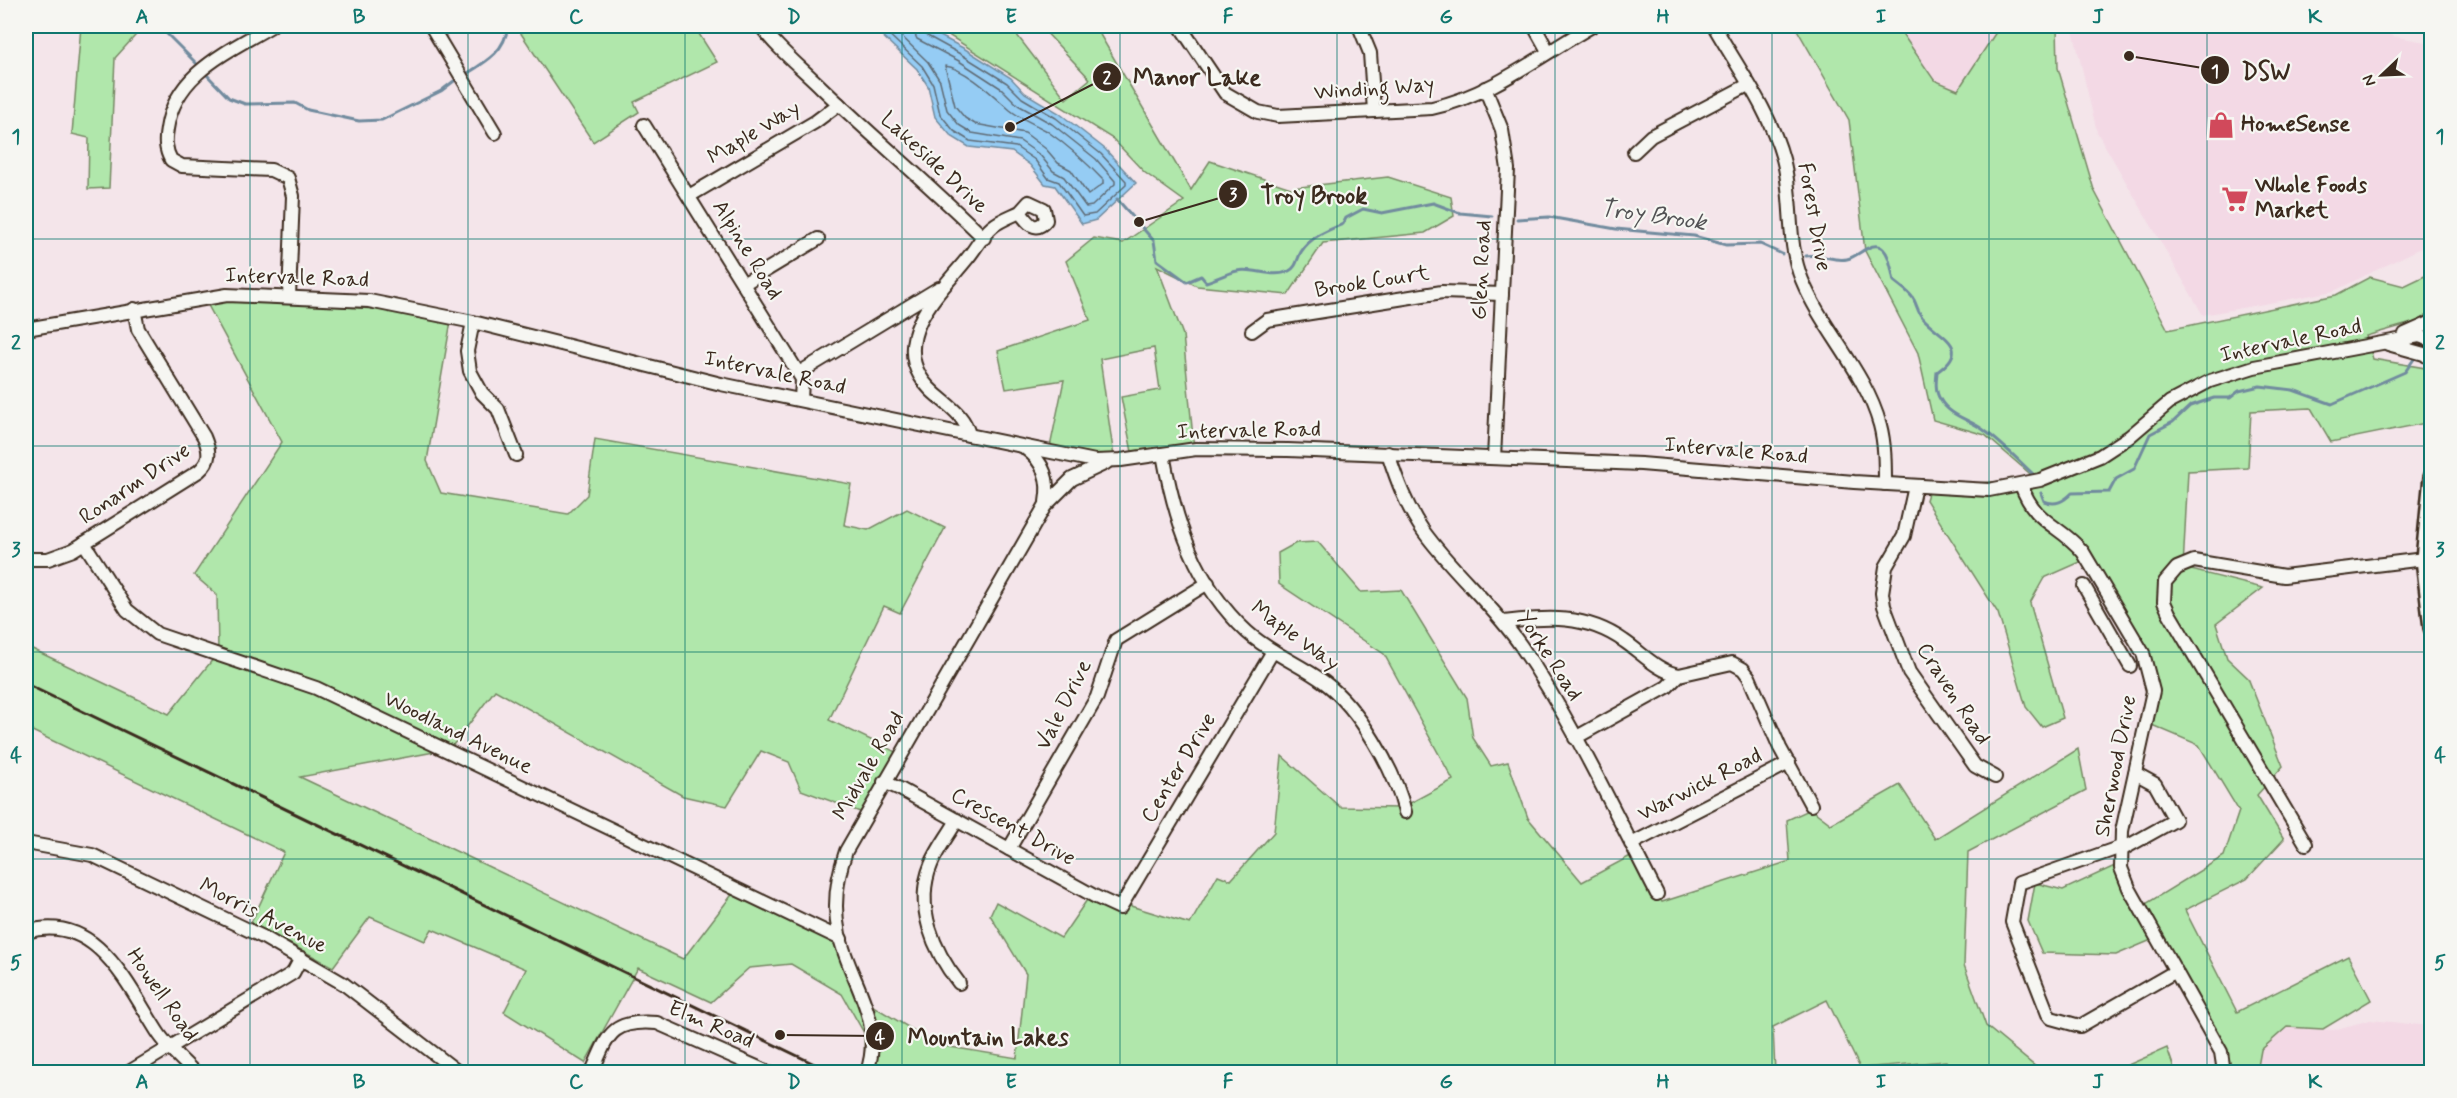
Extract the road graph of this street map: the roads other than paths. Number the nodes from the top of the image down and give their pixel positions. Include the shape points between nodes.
1 (271, 26) edge
2 (431, 26) edge
3 (762, 26) edge
4 (1180, 26) edge
5 (1359, 26) edge
6 (1534, 26) edge
7 (1592, 26) edge
8 (1714, 26) edge
9 (1548, 51) junction
10 (1749, 85) junction
11 (1485, 88) junction
12 (839, 104) junction
13 (1374, 111) junction
14 (644, 125) dead end
15 (495, 133) dead end
16 (1634, 152) dead end
17 (689, 196) junction
18 (1020, 212) dead end
19 (984, 238) junction
20 (818, 239) dead end
21 (948, 283) junction
22 (743, 284) junction
23 (1502, 294) junction
24 (289, 297) junction
25 (134, 309) junction
26 (473, 322) junction
27 (2432, 322) edge
28 (26, 330) edge
29 (1252, 332) dead end
30 (2432, 340) edge
31 (2387, 343) junction
32 (2373, 345) junction
33 (2432, 360) edge
34 (799, 374) junction
35 (801, 400) junction
36 (969, 435) junction
37 (1021, 446) junction
38 (1388, 453) junction
39 (1163, 454) junction
40 (516, 455) dead end
41 (1494, 458) junction
42 (1121, 460) junction
43 (2432, 477) edge
44 (1885, 484) junction
45 (2021, 485) junction
46 (1915, 486) junction
47 (1045, 506) junction
48 (84, 543) junction
49 (26, 559) edge
50 (2424, 559) junction
51 (1208, 583) junction
52 (2084, 586) dead end
53 (1504, 622) junction
54 (2432, 628) edge
55 (2129, 629) junction
56 (2115, 638) junction
57 (1273, 651) junction
58 (2130, 666) dead end
59 (1679, 675) junction
60 (1575, 738) junction
61 (1789, 764) junction
62 (2135, 773) junction
63 (1995, 777) dead end
64 (884, 782) junction
65 (1811, 805) dead end
66 (1405, 812) dead end
67 (957, 820) junction
68 (26, 843) edge
69 (1631, 844) junction
70 (2306, 844) dead end
71 (2121, 848) junction
72 (1009, 849) junction
73 (1657, 894) dead end
74 (1121, 907) joint
75 (26, 932) edge
76 (841, 939) junction
77 (301, 958) junction
78 (2176, 971) junction
79 (959, 983) dead end
80 (169, 1048) junction
81 (129, 1072) edge
82 (194, 1072) edge
83 (458, 1072) edge
84 (591, 1072) edge
85 (768, 1072) edge
86 (867, 1072) edge
87 (2224, 1072) edge

1 - 24 street via 207,64 191,79 172,110 165,141 176,164 271,170 288,178 294,196
2 - 15 street
3 - 12 street, Lakeside Drive
4 - 13 street, Winding Way via 1215,82 1246,107 1278,116
5 - 13 street via 1370,53
6 - 9 street
7 - 9 street, Winding Way
8 - 10 street, Forest Drive
9 - 11 street, Winding Way
10 - 16 street via 1652,136
10 - 44 street, Forest Drive via 1771,125 1784,161 1800,275 1865,388 1880,426
11 - 13 street, Winding Way via 1441,106
11 - 23 street, Glen Road via 1506,149 1508,169
12 - 17 street, Maple Way
12 - 19 street, Lakeside Drive
14 - 17 street, Alpine Road
17 - 22 street, Alpine Road
18 - 19 street via 992,227
19 - 21 street, Lakeside Drive
20 - 22 street
21 - 34 street
21 - 36 street, Lakeside Drive via 918,325 913,357 919,376 957,411 967,424
22 - 34 street, Alpine Road
23 - 29 street, Brook Court via 1442,292 1268,320
23 - 41 street, Glen Road
24 - 25 street, Intervale Road via 227,295
24 - 26 street, Intervale Road via 369,301
25 - 28 street, Intervale Road
25 - 48 street, Ronarm Drive via 138,329 204,437 209,455 199,471
26 - 35 street, Intervale Road via 596,355
26 - 40 street via 467,351 470,371 478,388 502,415
27 - 32 street
30 - 31 street, Intervale Road via 2420,336
31 - 32 street, Intervale Road
31 - 33 street, Intervale Road
32 - 45 street, Intervale Road via 2254,368 2210,381 2170,402 2100,456
34 - 35 street, Alpine Road
35 - 36 street, Intervale Road
36 - 37 street, Intervale Road
37 - 42 street, Intervale Road via 1074,458
37 - 47 street, Midvale Road via 1036,456 1046,476 1049,487
38 - 39 street, Intervale Road via 1222,448
38 - 41 street, Intervale Road
38 - 53 street, Yorke Road via 1412,513 1425,533
39 - 42 street, Intervale Road
39 - 51 street, Maple Way via 1177,521
41 - 44 street, Intervale Road via 1641,464
42 - 47 street, Midvale Road via 1083,472
43 - 50 main road
44 - 46 street, Intervale Road
45 - 46 street, Intervale Road via 1989,490
45 - 55 street, Sherwood Drive via 2036,514 2083,552
46 - 63 street, Craven Road via 1904,536 1886,567 1882,586 1884,606 1909,672 1975,766
47 - 64 street, Midvale Road
48 - 49 street, Ronarm Drive via 48,559
48 - 76 street, Woodland Avenue via 127,610 158,634 316,688
50 - 54 main road
50 - 70 street via 2284,576 2194,561 2177,568 2165,582 2164,602 2169,613
51 - 57 street, Maple Way via 1233,617
51 - 72 street, Vale Drive via 1116,640 1097,698
52 - 56 street
53 - 59 street via 1563,618 1595,625 1663,670
53 - 60 street, Yorke Road
55 - 56 street
55 - 62 street, Sherwood Drive via 2143,653 2153,691
56 - 58 street
57 - 66 street, Maple Way via 1338,694 1369,735 1400,790
57 - 74 street, Center Drive
59 - 60 street via 1667,687
59 - 61 street via 1728,663 1738,665 1749,677
60 - 69 street, Yorke Road
61 - 65 street
61 - 69 street, Warwick Road
62 - 71 street, Sherwood Drive
62 - 71 street via 2155,784 2175,820
64 - 67 street, Crescent Drive
64 - 76 street, Midvale Road via 851,839 842,863 837,895
67 - 72 street, Crescent Drive
67 - 79 street via 930,867 926,912 942,962
68 - 77 street, Morris Avenue via 72,849 109,862
69 - 73 street, Yorke Road
71 - 78 street, Sherwood Drive via 2124,877
71 - 78 street via 2019,883 2012,922 2048,1014 2080,1026
72 - 74 street, Crescent Drive
75 - 80 street, Howell Road via 68,932 105,953
76 - 86 street, Midvale Road via 870,1020 872,1050
77 - 80 street via 293,973
77 - 83 street, Morris Avenue via 344,984
78 - 87 street, Sherwood Drive via 2220,1052
80 - 81 street
80 - 82 street, Howell Road
84 - 85 street, Elm Road via 608,1035 620,1026 639,1021 657,1023

